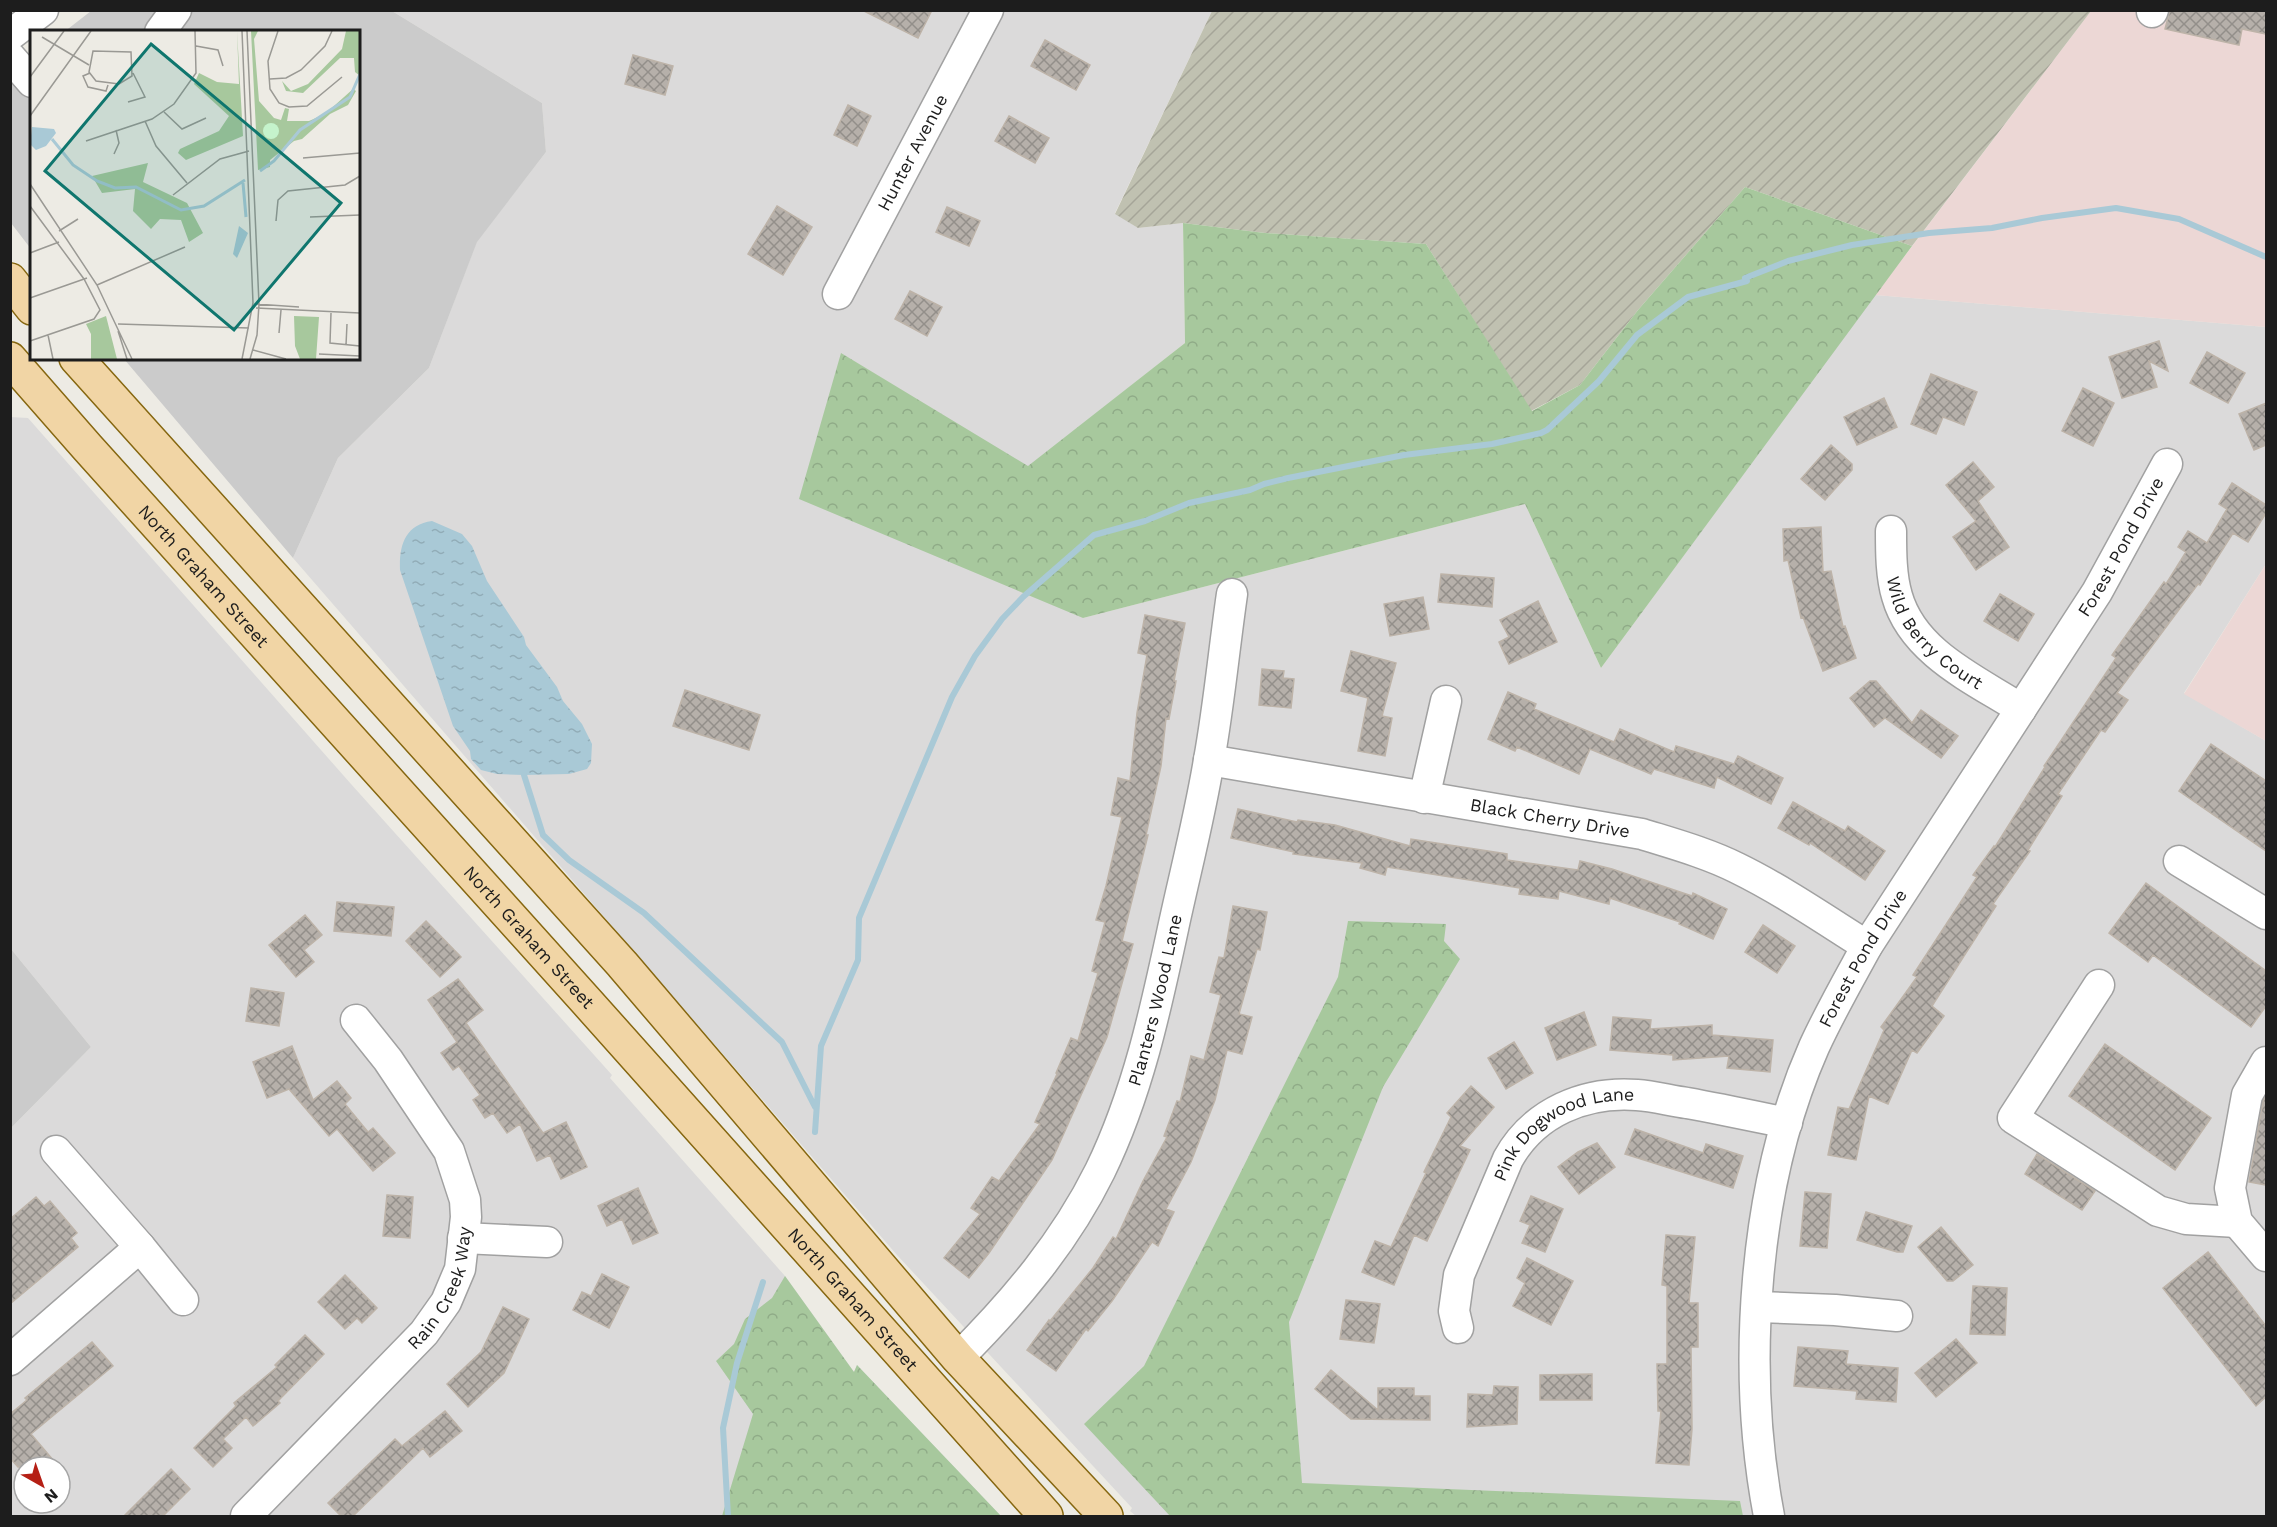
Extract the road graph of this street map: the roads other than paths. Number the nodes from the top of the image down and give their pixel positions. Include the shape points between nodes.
1 (43, 10) edge
2 (176, 10) edge
3 (182, 10) edge
4 (988, 10) edge
5 (161, 30) edge
6 (191, 30) edge
7 (10, 35) edge
8 (10, 57) edge
9 (30, 80) edge
10 (838, 294) dead end
11 (10, 360) edge
12 (78, 360) edge
13 (2167, 464) dead end
14 (1891, 531) dead end
15 (1232, 594) dead end
16 (1446, 701) dead end
17 (2021, 709) junction
18 (1209, 760) junction
19 (1424, 798) junction
20 (2179, 861) dead end
21 (2266, 914) edge
22 (1867, 946) junction
23 (2099, 985) dead end
24 (356, 1020) dead end
25 (2266, 1062) edge
26 (1787, 1123) junction
27 (56, 1151) dead end
28 (2237, 1222) junction
29 (464, 1238) junction
30 (547, 1242) dead end
31 (140, 1247) junction
32 (2266, 1256) edge
33 (183, 1300) dead end
34 (1758, 1307) junction
35 (1897, 1316) dead end
36 (1458, 1328) dead end
37 (958, 1358) junction
38 (10, 1360) edge
39 (246, 1516) edge
40 (1046, 1516) edge
41 (1106, 1516) edge
42 (1769, 1516) edge

1 - 7 street
2 - 5 street
3 - 6 street
4 - 10 street, Hunter Avenue
8 - 9 street
11 - 40 main road, North Graham Street
12 - 37 main road via 622,964
13 - 17 street, Forest Pond Drive via 2097,592
14 - 17 street, Wild Berry Court via 1897,596 1921,639 1948,663
15 - 18 street, Planters Wood Lane
16 - 19 street
17 - 22 street, Forest Pond Drive
18 - 19 street, Black Cherry Drive
18 - 37 street, Planters Wood Lane via 1154,1018 1120,1126 1088,1193 1040,1268
19 - 22 street, Black Cherry Drive via 1585,823 1642,834 1690,849 1736,867
20 - 21 street
22 - 26 street, Forest Pond Drive via 1813,1048
23 - 28 street via 2013,1118 2158,1211 2186,1219
24 - 29 street, Rain Creek Way via 449,1151 465,1200
25 - 28 street via 2247,1095 2240,1124 2230,1188
26 - 34 street, Forest Pond Drive via 1762,1242
26 - 36 street, Pink Dogwood Lane via 1638,1095 1583,1099 1556,1110 1530,1129 1508,1158 1459,1275 1454,1311
27 - 31 street
28 - 32 street
29 - 30 street
29 - 39 street, Rain Creek Way via 460,1269 446,1302 424,1333
31 - 33 street
31 - 38 street
34 - 35 street
34 - 42 street, Forest Pond Drive via 1758,1451
37 - 41 main road

